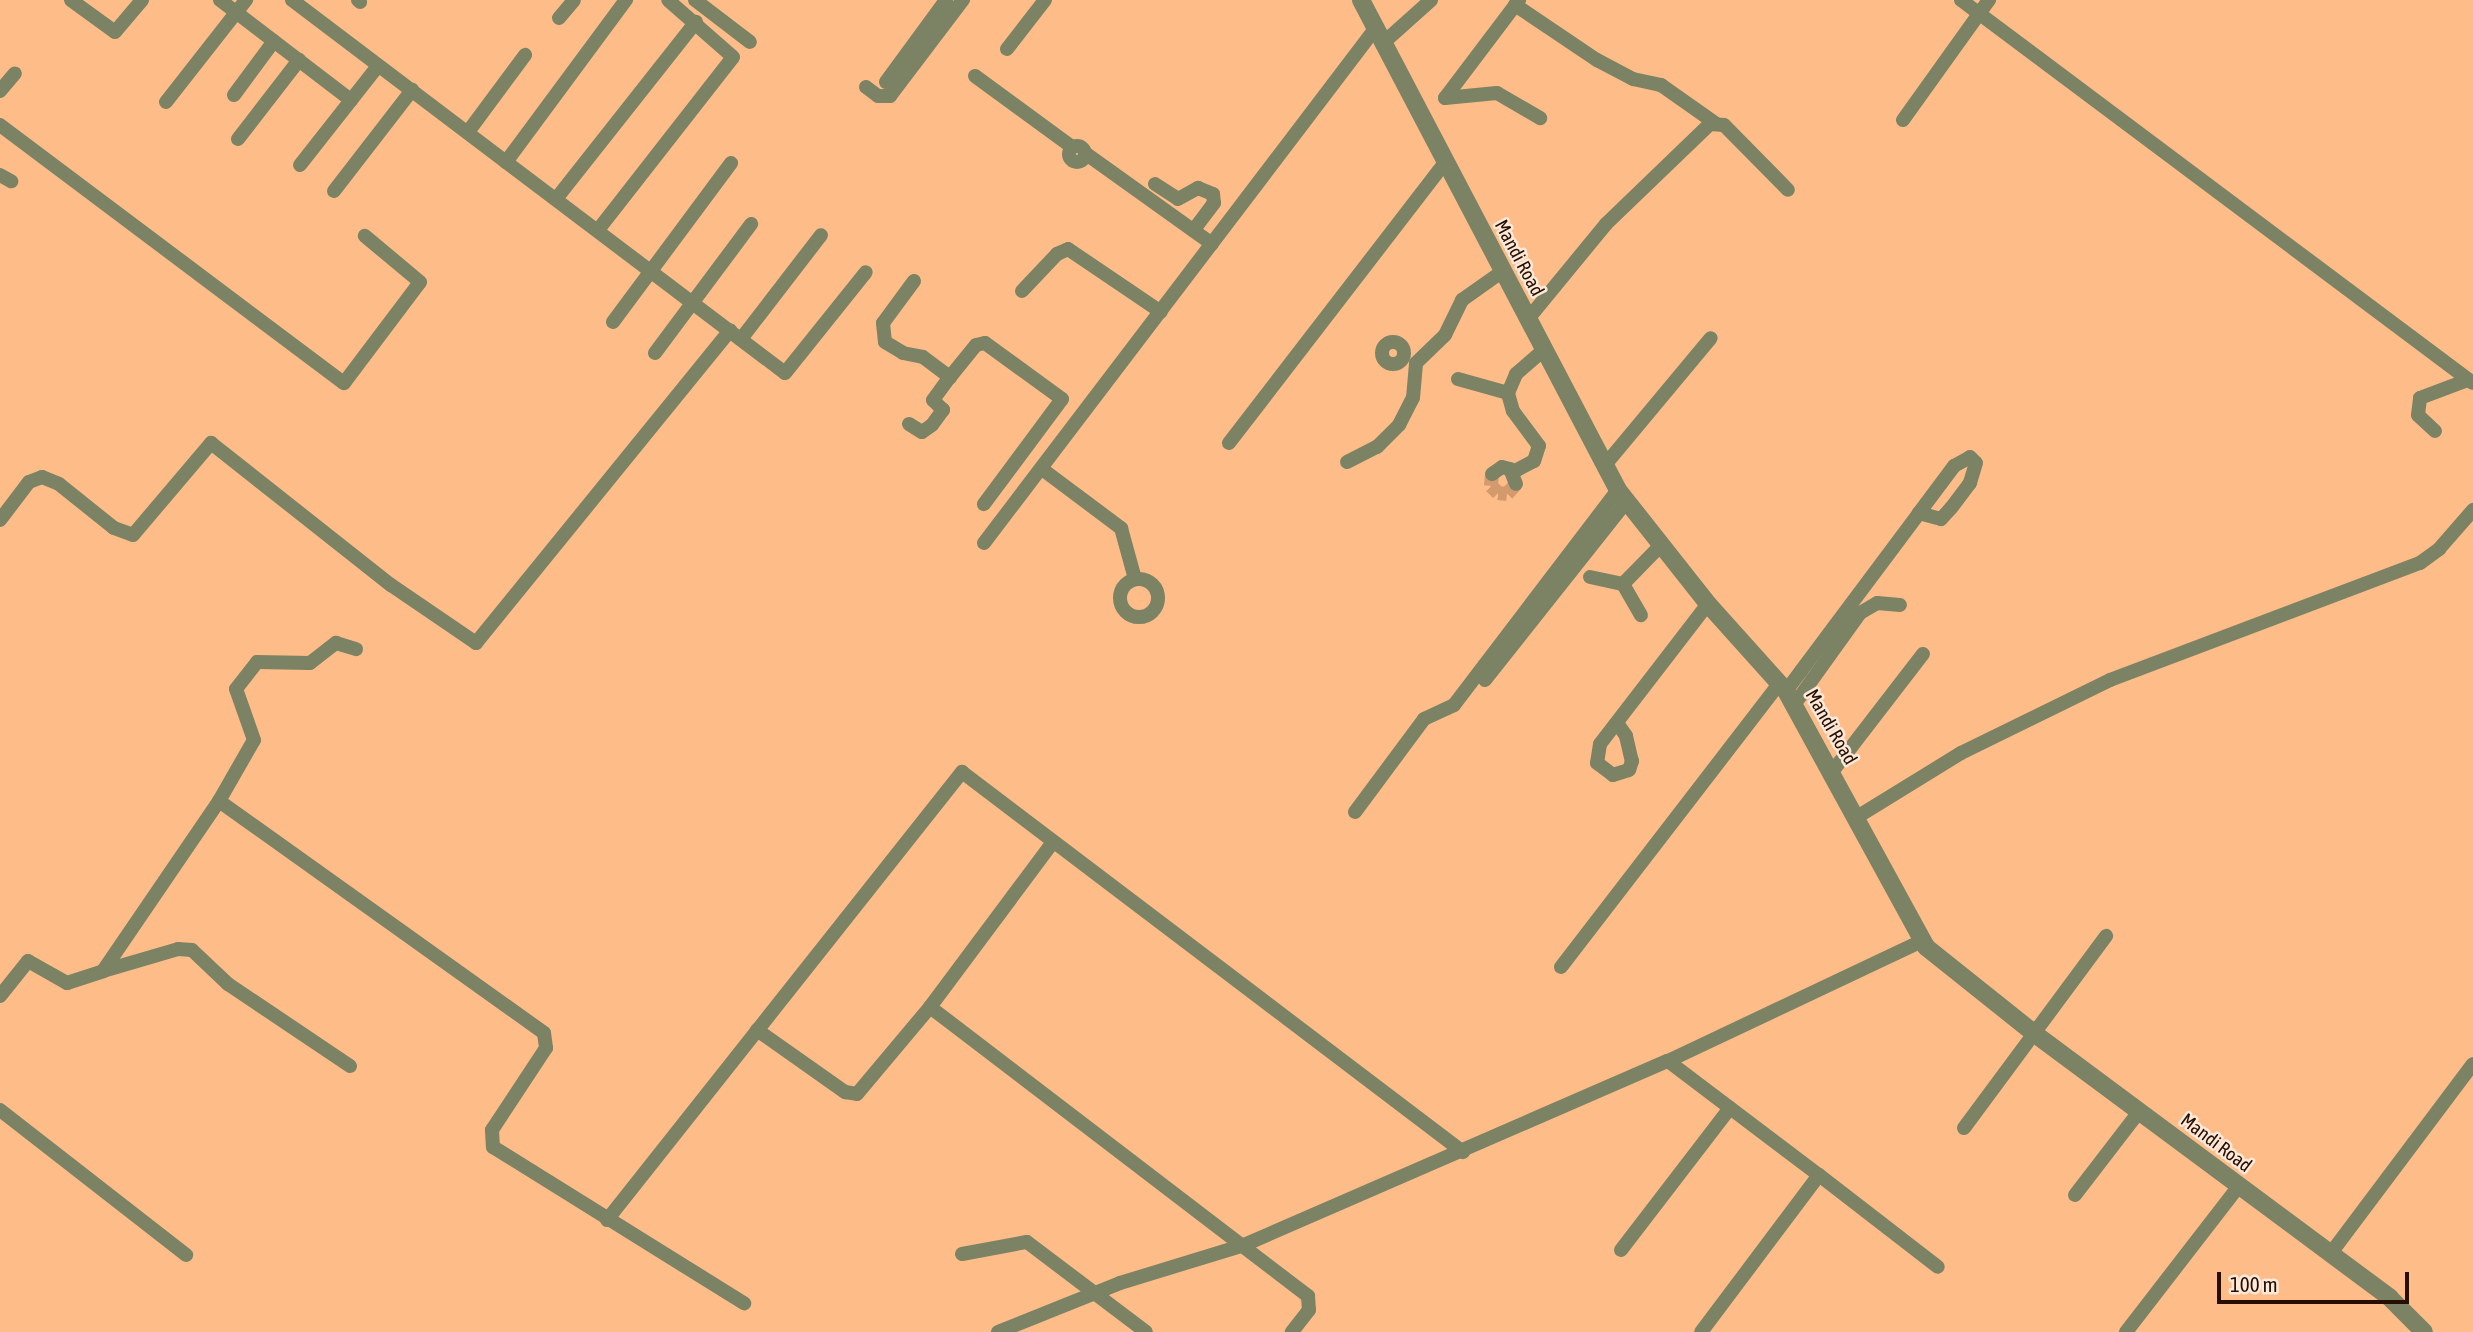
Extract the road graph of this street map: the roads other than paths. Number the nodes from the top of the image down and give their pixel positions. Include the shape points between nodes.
1 (71, 0) edge
2 (142, 0) edge
3 (220, 0) edge
4 (246, 0) edge
5 (292, 0) edge
6 (574, 0) edge
7 (625, 0) edge
8 (668, 0) edge
9 (695, 0) edge
10 (946, 0) edge
11 (963, 0) edge
12 (1045, 0) edge
13 (1361, 0) edge
14 (1431, 0) edge
15 (1961, 0) edge
16 (1989, 0) edge
17 (1517, 3) edge
18 (237, 13) junction
19 (1979, 13) junction
20 (559, 18) dead end
21 (696, 22) junction
22 (1379, 36) junction
23 (274, 41) junction
24 (750, 42) dead end
25 (1007, 49) dead end
26 (525, 55) dead end
27 (299, 60) junction
28 (379, 65) junction
29 (15, 73) dead end
30 (975, 76) dead end
31 (886, 82) dead end
32 (866, 87) dead end
33 (412, 90) junction
34 (0, 91) edge
35 (234, 95) dead end
36 (351, 100) junction
37 (166, 102) dead end
38 (1540, 118) dead end
39 (1903, 120) dead end
40 (1715, 123) junction
41 (0, 125) edge
42 (468, 132) junction
43 (238, 139) dead end
44 (506, 162) junction
45 (732, 163) dead end
46 (1445, 163) junction
47 (300, 165) dead end
48 (1155, 184) dead end
49 (1788, 190) dead end
50 (334, 191) dead end
51 (556, 199) junction
52 (751, 225) dead end
53 (598, 230) junction
54 (1194, 230) junction
55 (821, 234) dead end
56 (365, 236) dead end
57 (1212, 244) junction
58 (651, 270) junction
59 (1503, 271) junction
60 (866, 272) dead end
61 (914, 281) dead end
62 (1022, 291) dead end
63 (693, 302) junction
64 (1161, 312) junction
65 (1528, 319) junction
66 (613, 321) dead end
67 (736, 334) junction
68 (1711, 338) dead end
69 (1544, 351) junction
70 (655, 353) dead end
71 (950, 377) junction
72 (1458, 379) dead end
73 (2471, 382) edge
74 (1508, 393) junction
75 (909, 424) dead end
76 (2435, 431) dead end
77 (1229, 443) dead end
78 (1347, 462) dead end
79 (1605, 465) junction
80 (1042, 469) junction
81 (1492, 474) dead end
82 (1005, 476) junction
83 (1025, 491) junction
84 (1623, 496) junction
85 (984, 504) dead end
86 (2473, 510) edge
87 (1919, 513) junction
88 (0, 520) edge
89 (984, 543) dead end
90 (1661, 545) junction
91 (1590, 577) dead end
92 (1135, 579) dead end
93 (1623, 584) junction
94 (1708, 604) junction
95 (1900, 605) dead end
96 (1641, 615) dead end
97 (356, 649) dead end
98 (1923, 654) dead end
99 (1485, 680) dead end
100 (1787, 693) junction
101 (1617, 723) dead end
102 (1832, 772) junction
103 (219, 801) junction
104 (1355, 812) dead end
105 (1857, 817) junction
106 (1053, 842) junction
107 (2106, 936) dead end
108 (1922, 941) junction
109 (1562, 968) dead end
110 (103, 971) junction
111 (0, 996) edge
112 (930, 1007) junction
113 (757, 1030) junction
114 (2035, 1034) junction
115 (1668, 1061) junction
116 (2473, 1064) edge
117 (350, 1066) dead end
118 (1730, 1108) junction
119 (0, 1110) edge
120 (2139, 1112) junction
121 (1964, 1128) dead end
122 (1463, 1152) junction
123 (1819, 1175) junction
124 (2238, 1186) junction
125 (2075, 1195) dead end
126 (607, 1220) junction
127 (1244, 1245) junction
128 (1621, 1250) dead end
129 (2331, 1253) junction
130 (962, 1254) dead end
131 (186, 1255) dead end
132 (1938, 1267) dead end
133 (1094, 1292) junction
134 (744, 1303) dead end
135 (998, 1332) edge
136 (1146, 1332) edge
137 (1292, 1332) edge
138 (1701, 1332) edge
139 (2126, 1332) edge
140 (2424, 1332) edge

1 - 2 street via 115,32
3 - 18 street
4 - 18 street
5 - 28 street
6 - 20 street
7 - 44 street
8 - 21 street
9 - 24 street
10 - 31 street
11 - 32 street via 890,96 878,96
12 - 25 street
13 - 22 street, Mandi Road
14 - 22 street
15 - 19 street
16 - 19 street
17 - 38 street via 1444,98 1497,93
17 - 40 street via 1597,60 1633,79 1661,85
18 - 23 street
18 - 37 street
19 - 39 street
19 - 73 street
21 - 51 street
21 - 53 street via 733,57
22 - 46 street, Mandi Road
22 - 57 street
23 - 27 street
23 - 35 street
26 - 42 street
27 - 36 street
27 - 43 street
28 - 33 street
28 - 36 street
29 - 34 street
30 - 54 street
33 - 42 street
33 - 50 street
36 - 47 street
40 - 49 street via 1735,135
40 - 65 street via 1677,152 1618,211
41 - 56 street via 344,383 420,282
42 - 44 street
44 - 51 street
45 - 58 street
46 - 59 street, Mandi Road
46 - 77 street
48 - 54 street via 1178,200 1198,188 1213,194 1214,203
51 - 53 street
52 - 63 street
53 - 58 street
54 - 57 street
55 - 67 street
57 - 64 street
58 - 63 street
58 - 66 street
59 - 65 street, Mandi Road
59 - 78 street via 1462,300 1445,335 1410,359 1413,398 1399,425 1377,447
60 - 67 street via 788,373
61 - 71 street via 885,319 882,337 898,351 923,357
62 - 64 street via 1057,254 1068,249
63 - 67 street
63 - 70 street
64 - 80 street
65 - 69 street, Mandi Road
67 - 88 street via 476,642 391,585 211,443 133,535 114,528 59,484 42,477 29,482
68 - 79 street
69 - 74 street via 1516,374
69 - 79 street, Mandi Road
71 - 75 street via 933,400 943,410 932,425 924,432
71 - 82 street via 976,345 985,343 1062,399
72 - 74 street
73 - 76 street via 2420,398 2418,415
74 - 81 street via 1513,411 1539,446 1534,461 1515,478 1502,467
79 - 84 street, Mandi Road
80 - 83 street
80 - 92 street via 1124,532
82 - 83 street
82 - 85 street
83 - 89 street
84 - 90 street, Mandi Road
84 - 99 street
84 - 104 street via 1454,705 1424,719
86 - 105 street via 2440,548 2420,563 2110,680 1961,752
87 - 87 street via 1954,466 1970,457 1976,463 1970,483 1941,519
87 - 100 street
90 - 93 street
90 - 94 street, Mandi Road
91 - 93 street
93 - 96 street
94 - 100 street, Mandi Road
94 - 101 street
95 - 100 street via 1877,603 1860,613
97 - 103 street via 336,643 310,663 267,659 253,667 236,689 254,740
98 - 102 street
100 - 102 street, Mandi Road
100 - 109 street
102 - 105 street, Mandi Road
103 - 110 street
103 - 126 street via 544,1033 547,1048 492,1130 491,1143
105 - 108 street, Mandi Road
106 - 112 street
106 - 113 street via 959,773
106 - 122 street
107 - 114 street
108 - 114 street, Mandi Road
108 - 115 street
110 - 111 street via 67,983 28,961
110 - 117 street via 178,949 192,950 228,984
112 - 113 street via 853,1094
112 - 127 street
113 - 126 street
114 - 120 street, Mandi Road
114 - 121 street
115 - 118 street
115 - 122 street
116 - 129 street
118 - 123 street
118 - 128 street
119 - 131 street
120 - 124 street, Mandi Road
120 - 125 street
122 - 127 street
123 - 132 street
123 - 138 street
124 - 129 street, Mandi Road
124 - 139 street
126 - 134 street
127 - 133 street
127 - 137 street via 1308,1296 1309,1310
129 - 140 street, Mandi Road via 2402,1308
130 - 133 street via 1023,1241
133 - 135 street
133 - 136 street

